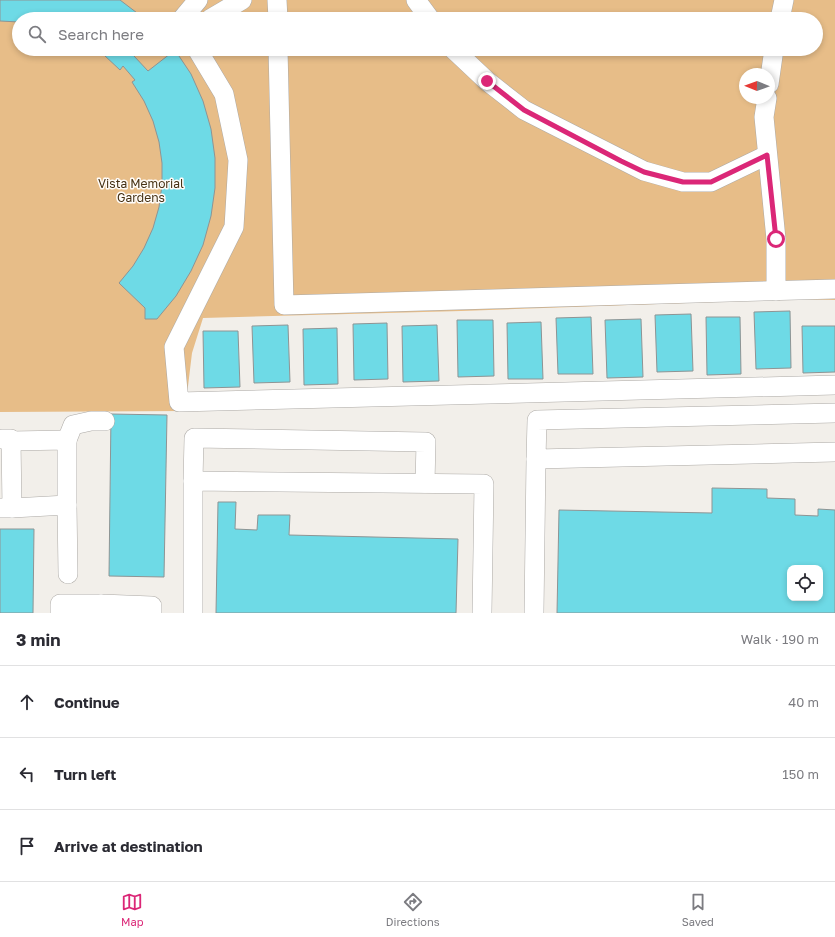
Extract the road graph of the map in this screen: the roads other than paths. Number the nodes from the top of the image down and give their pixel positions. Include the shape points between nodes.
1 (198, 0) edge
2 (242, 0) edge
3 (277, 0) edge
4 (416, 0) edge
5 (784, 0) edge
6 (188, 12) edge
7 (222, 12) edge
8 (278, 12) edge
9 (425, 12) edge
10 (781, 12) edge
11 (201, 56) edge
12 (278, 56) edge
13 (460, 56) edge
14 (773, 56) edge
15 (771, 68) edge
16 (766, 104) edge
17 (767, 155) junction
18 (835, 289) edge
19 (776, 291) junction
20 (835, 385) edge
21 (835, 413) edge
22 (106, 421) dead end
23 (6, 440) edge
24 (67, 440) junction
25 (835, 452) edge
26 (536, 459) junction
27 (6, 476) edge
28 (193, 481) junction
29 (425, 483) junction
30 (67, 505) junction
31 (6, 508) edge
32 (68, 574) dead end
33 (101, 609) edge
34 (60, 613) edge
35 (152, 613) edge
36 (193, 613) edge
37 (482, 613) edge
38 (534, 613) edge

1 - 6 street
2 - 7 street
3 - 8 street
4 - 9 street
5 - 10 street
11 - 20 street via 224,94 238,160 234,227 174,347 179,402
12 - 19 street via 284,306
13 - 17 street via 524,110 644,172 683,182 711,182
14 - 15 street
16 - 17 street via 764,118
17 - 19 street via 776,239
18 - 19 street
21 - 26 street via 536,420
22 - 24 street via 73,425
23 - 24 street
23 - 27 street
24 - 30 street
25 - 26 street
26 - 38 street
27 - 31 street
28 - 29 street
28 - 29 street via 194,438 426,442
28 - 36 street
29 - 37 street via 484,484
30 - 31 street
30 - 32 street
33 - 34 street via 60,604
33 - 35 street via 152,606

